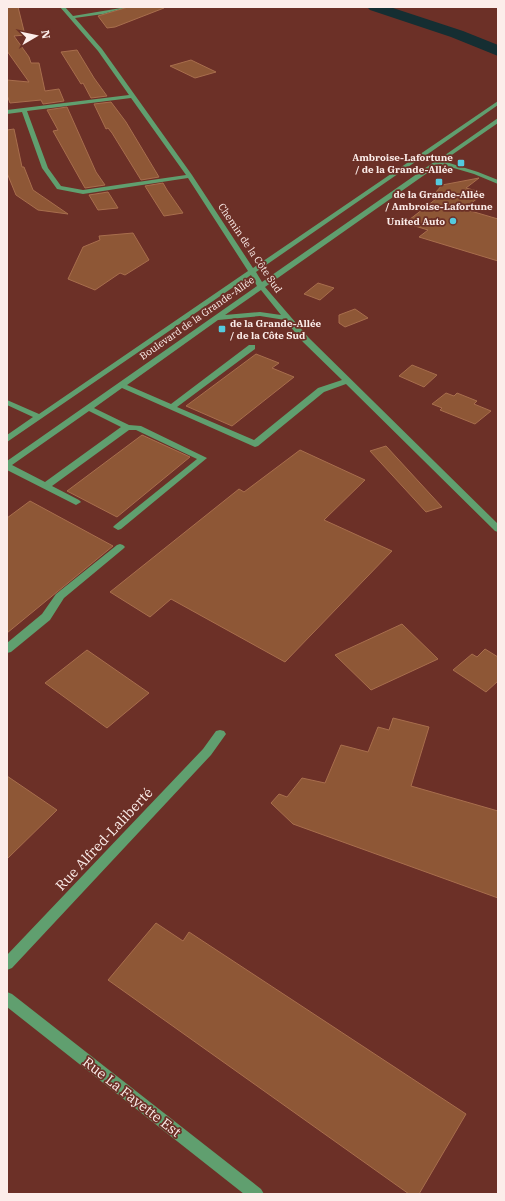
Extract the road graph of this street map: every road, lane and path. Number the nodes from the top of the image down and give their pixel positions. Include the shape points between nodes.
1 (62, 7) edge
2 (125, 7) edge
3 (73, 17) junction
4 (132, 96) junction
5 (498, 103) edge
6 (24, 111) junction
7 (7, 112) edge
8 (498, 120) edge
9 (420, 156) junction
10 (438, 162) junction
11 (190, 176) junction
12 (498, 182) edge
13 (251, 272) junction
14 (261, 286) junction
15 (216, 318) junction
16 (287, 318) junction
17 (252, 347) dead end
18 (348, 380) junction
19 (121, 385) junction
20 (7, 402) edge
21 (172, 407) junction
22 (88, 408) junction
23 (39, 417) junction
24 (127, 427) junction
25 (7, 439) edge
26 (7, 466) edge
27 (45, 486) junction
28 (76, 502) dead end
29 (118, 527) dead end
30 (498, 529) edge
31 (120, 548) dead end
32 (7, 649) edge
33 (220, 734) dead end
34 (7, 964) edge
35 (7, 999) edge
36 (256, 1194) edge

1 - 3 street, Chemin de la Côte Sud
2 - 3 street via 103,14
3 - 4 street, Chemin de la Côte Sud
4 - 6 street
4 - 11 street, Chemin de la Côte Sud
5 - 9 street, Boulevard de la Grande-Allée
6 - 7 street
6 - 11 street via 45,168 59,188 83,192
8 - 10 street, Boulevard de la Grande-Allée
9 - 10 street
9 - 13 street, Boulevard de la Grande-Allée
10 - 12 street
10 - 14 street, Boulevard de la Grande-Allée
11 - 13 street, Chemin de la Côte Sud
13 - 14 street, Chemin de la Côte Sud
13 - 23 street, Boulevard de la Grande-Allée
14 - 15 street, Boulevard de la Grande-Allée
14 - 16 street, Chemin de la Côte Sud
15 - 16 street via 260,314
15 - 19 street, Boulevard de la Grande-Allée
16 - 18 street, Chemin de la Côte Sud
17 - 21 street
18 - 21 street via 321,390 255,444
18 - 30 street, Chemin de la Côte Sud
19 - 21 street
19 - 22 street, Boulevard de la Grande-Allée
20 - 23 street
22 - 24 street
22 - 26 street, Boulevard de la Grande-Allée
23 - 25 street, Boulevard de la Grande-Allée
24 - 27 street
24 - 29 street via 138,428 203,458
26 - 27 street
27 - 28 street
31 - 32 street via 60,596 46,617
33 - 34 street, Rue Alfred-Laliberté via 207,752
35 - 36 street, Rue La Fayette Est

